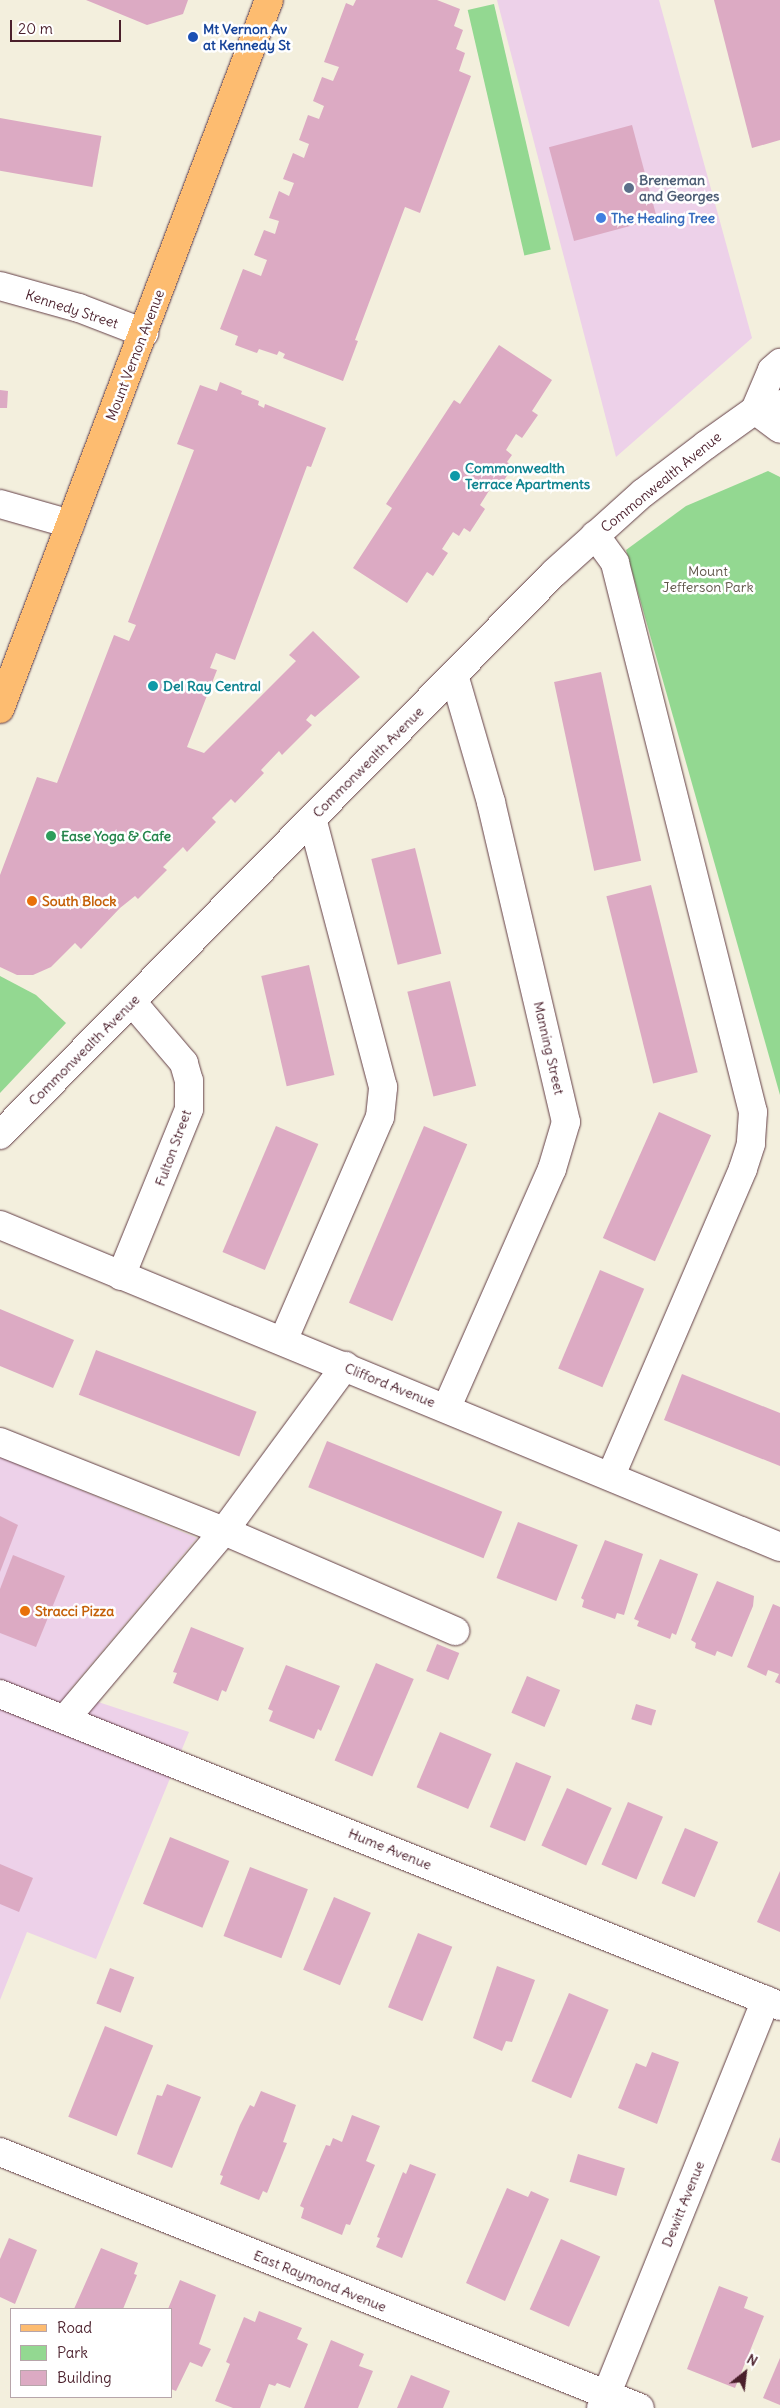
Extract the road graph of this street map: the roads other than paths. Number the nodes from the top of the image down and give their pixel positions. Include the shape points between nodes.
1 (269, 0) edge
2 (0, 286) edge
3 (144, 333) junction
4 (780, 363) edge
5 (768, 407) edge
6 (780, 429) edge
7 (0, 504) edge
8 (70, 524) junction
9 (595, 535) junction
10 (454, 675) junction
11 (0, 709) edge
12 (312, 819) junction
13 (132, 1002) junction
14 (0, 1134) edge
15 (0, 1225) edge
16 (122, 1276) junction
17 (283, 1341) junction
18 (345, 1366) junction
19 (447, 1407) junction
20 (0, 1442) edge
21 (611, 1476) junction
22 (224, 1531) junction
23 (780, 1546) edge
24 (455, 1631) dead end
25 (0, 1694) edge
26 (65, 1719) junction
27 (773, 2003) edge
28 (0, 2152) edge
29 (604, 2401) edge
30 (640, 2408) edge

1 - 3 main road, Mount Vernon Avenue
2 - 3 street, Kennedy Street via 79,308
3 - 8 main road, Mount Vernon Avenue
4 - 5 street via 772,370
5 - 6 street
5 - 9 street, Commonwealth Avenue via 643,493
7 - 8 street
8 - 11 main road, Mount Vernon Avenue
9 - 10 street, Commonwealth Avenue
9 - 21 street via 615,562 752,1112 751,1144 743,1169
10 - 12 street, Commonwealth Avenue
10 - 19 street, Manning Street via 491,802 566,1122 552,1169
12 - 13 street, Commonwealth Avenue
12 - 17 street via 383,1087 380,1117
13 - 14 street, Commonwealth Avenue
13 - 16 street, Fulton Street via 184,1064 189,1081 189,1109
15 - 16 street, Clifford Avenue
16 - 17 street, Clifford Avenue
17 - 18 street, Clifford Avenue
18 - 19 street, Clifford Avenue
18 - 22 street
19 - 21 street, Clifford Avenue
20 - 22 street
21 - 23 street, Clifford Avenue
22 - 24 street
22 - 26 street
25 - 26 street, Hume Avenue
26 - 27 street, Hume Avenue
27 - 29 street, Dewitt Avenue
28 - 29 street, East Raymond Avenue
29 - 30 street, East Raymond Avenue

